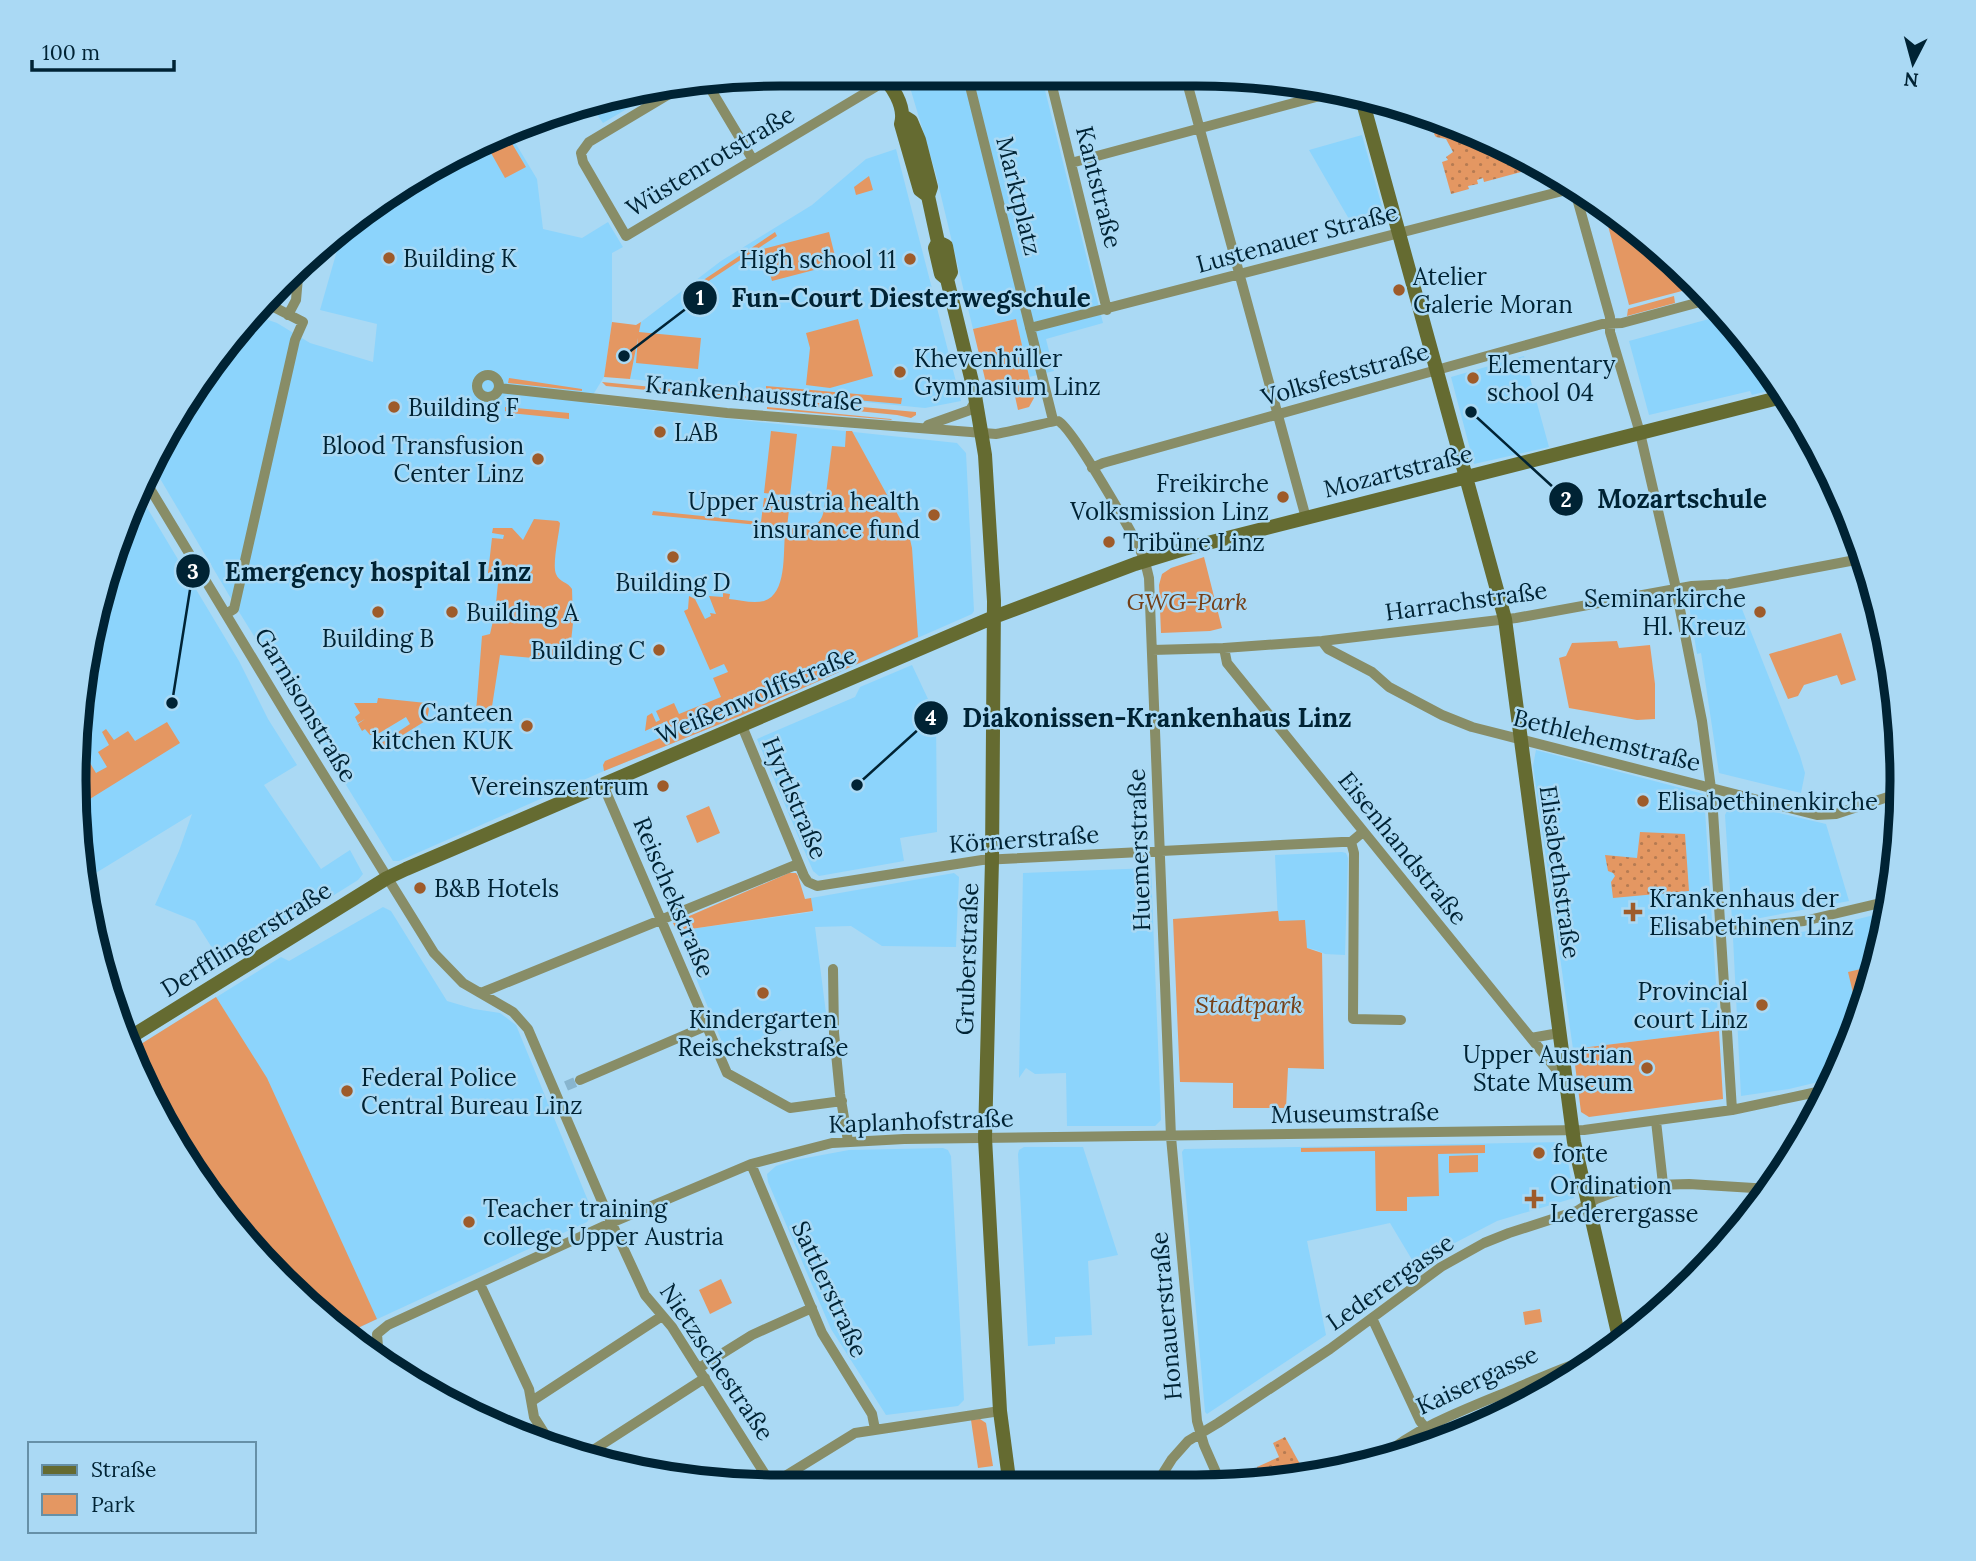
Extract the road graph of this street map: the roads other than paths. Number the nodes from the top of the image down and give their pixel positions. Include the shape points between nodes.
1 (869, 86) edge
2 (891, 86) edge
3 (970, 86) edge
4 (1052, 86) edge
5 (1188, 86) edge
6 (711, 90) edge
7 (667, 96) edge
8 (1317, 97) edge
9 (1364, 107) edge
10 (1199, 129) junction
11 (753, 160) junction
12 (1071, 163) junction
13 (1560, 190) edge
14 (1579, 202) edge
15 (1398, 233) junction
16 (1239, 275) junction
17 (298, 281) edge
18 (1699, 302) edge
19 (272, 307) edge
20 (1107, 310) junction
21 (288, 315) junction
22 (1610, 323) junction
23 (1030, 328) junction
24 (1436, 371) junction
25 (499, 388) dead end
26 (1775, 399) edge
27 (976, 400) junction
28 (1277, 415) junction
29 (1053, 420) junction
30 (922, 427) junction
31 (981, 433) junction
32 (1640, 433) junction
33 (1092, 468) junction
34 (1467, 477) junction
35 (150, 489) edge
36 (1306, 518) junction
37 (1854, 560) edge
38 (1145, 561) junction
39 (1676, 589) junction
40 (226, 614) junction
41 (994, 617) junction
42 (1505, 619) junction
43 (1322, 641) junction
44 (1224, 648) junction
45 (1152, 650) junction
46 (741, 726) junction
47 (1519, 739) junction
48 (603, 785) junction
49 (1711, 788) junction
50 (1890, 796) edge
51 (1363, 832) junction
52 (1351, 842) junction
53 (1161, 851) junction
54 (992, 860) junction
55 (799, 864) junction
56 (387, 878) junction
57 (812, 885) joint
58 (1879, 903) edge
59 (662, 921) junction
60 (1720, 930) junction
61 (833, 969) dead end
62 (481, 993) junction
63 (1401, 1020) dead end
64 (706, 1026) junction
65 (1559, 1033) junction
66 (135, 1035) edge
67 (1531, 1038) junction
68 (1564, 1071) junction
69 (580, 1080) tunnel mouth
70 (566, 1086) tunnel mouth
71 (554, 1091) junction
72 (1814, 1094) edge
73 (842, 1101) junction
74 (1732, 1110) junction
75 (1657, 1121) junction
76 (1572, 1131) junction
77 (1171, 1137) junction
78 (985, 1138) junction
79 (848, 1141) junction
80 (751, 1164) junction
81 (1663, 1184) junction
82 (1758, 1188) edge
83 (1587, 1205) junction
84 (612, 1222) junction
85 (481, 1284) junction
86 (812, 1308) junction
87 (662, 1316) junction
88 (1372, 1318) junction
89 (1618, 1332) edge
90 (378, 1346) edge
91 (1570, 1365) edge
92 (702, 1373) junction
93 (532, 1401) junction
94 (999, 1411) junction
95 (1425, 1428) junction
96 (874, 1429) junction
97 (1200, 1432) junction
98 (544, 1433) edge
99 (1430, 1434) edge
100 (1398, 1445) edge
101 (593, 1450) edge
102 (765, 1475) edge
103 (788, 1475) edge
104 (1008, 1475) edge
105 (1162, 1475) edge
106 (1217, 1475) edge

1 - 11 street, Wüstenrotstraße
2 - 27 main road, Gruberstraße via 919,140 931,187 928,197 938,242 935,248 947,279
3 - 23 street, Marktplatz
4 - 12 street, Kantstraße
5 - 10 street
6 - 11 street
7 - 11 street, Wüstenrotstraße via 583,148 581,159 626,236
8 - 10 street
9 - 15 main road, Elisabethstraße
10 - 12 street
10 - 16 street
12 - 20 street, Kantstraße
13 - 15 street, Lustenauer Straße
14 - 22 street
15 - 16 street, Lustenauer Straße
15 - 24 main road, Elisabethstraße
16 - 20 street, Lustenauer Straße
16 - 28 street
17 - 21 street via 296,300
18 - 22 street, Volksfeststraße
19 - 21 street
20 - 23 street, Lustenauer Straße
21 - 40 street via 303,322 295,340 234,609
22 - 24 street, Volksfeststraße
22 - 32 street
23 - 29 street
24 - 28 street, Volksfeststraße
24 - 34 main road, Elisabethstraße
25 - 30 street, Krankenhausstraße via 708,411
26 - 32 main road, Mozartstraße
27 - 30 street, Krankenhausstraße via 970,410
27 - 31 main road, Gruberstraße
28 - 33 street, Volksfeststraße
28 - 36 street
29 - 31 street, Krankenhausstraße via 1031,428
29 - 33 street via 1066,427
30 - 31 street, Krankenhausstraße
31 - 41 main road, Gruberstraße
32 - 34 main road, Mozartstraße
32 - 39 street
33 - 38 street
34 - 36 main road, Mozartstraße
34 - 42 main road, Elisabethstraße
35 - 40 street, Garnisonstraße
36 - 38 main road, Mozartstraße
37 - 39 street, Harrachstraße via 1730,584
38 - 41 main road, Weißenwolffstraße
38 - 45 street, Huemerstraße
39 - 42 street, Harrachstraße
39 - 49 street
40 - 56 street, Garnisonstraße
41 - 46 main road, Weißenwolffstraße
41 - 54 main road, Gruberstraße
42 - 43 street, Harrachstraße
42 - 47 main road, Elisabethstraße
43 - 44 street, Harrachstraße
43 - 47 street, Bethlehemstraße via 1328,649 1372,671 1389,687 1442,715
44 - 45 street, Harrachstraße
44 - 51 street, Eisenhandstraße via 1227,663
45 - 53 street, Huemerstraße
46 - 48 main road, Weißenwolffstraße
46 - 55 street, Hyrtlstraße
47 - 49 street, Bethlehemstraße
47 - 65 main road, Elisabethstraße
48 - 56 main road, Weißenwolffstraße
48 - 59 street, Reischekstraße
49 - 50 street, Bethlehemstraße via 1825,816
49 - 60 street
51 - 52 street
51 - 67 street, Eisenhandstraße
52 - 53 street, Körnerstraße
52 - 63 street via 1353,1019
53 - 54 street, Körnerstraße
53 - 77 street, Huemerstraße
54 - 57 street, Körnerstraße
54 - 78 main road, Gruberstraße
55 - 57 street, Hyrtlstraße
55 - 59 street
56 - 62 street, Nietzschestraße via 436,955 463,983
56 - 66 main road, Derfflingerstraße
58 - 60 street via 1804,921
59 - 62 street
59 - 64 street, Reischekstraße
60 - 74 street
61 - 73 street
62 - 71 street, Nietzschestraße via 524,1022
64 - 69 street
64 - 73 street, Reischekstraße via 727,1073 783,1107
65 - 67 street
65 - 68 main road, Elisabethstraße
67 - 68 street, Eisenhandstraße via 1556,1069
68 - 76 main road, Elisabethstraße
70 - 71 street
71 - 84 street, Nietzschestraße
72 - 74 street, Museumstraße
73 - 79 street
74 - 75 street, Museumstraße
75 - 76 street, Museumstraße
75 - 81 street
76 - 77 street, Museumstraße
76 - 83 main road
77 - 78 street, Kaplanhofstraße
77 - 97 street, Honauerstraße
78 - 79 street, Kaplanhofstraße
78 - 94 main road, Gruberstraße
79 - 80 street, Kaplanhofstraße
80 - 84 street, Kaplanhofstraße
80 - 86 street, Sattlerstraße
81 - 82 street, Lederergasse
81 - 83 street, Lederergasse via 1615,1192
83 - 88 street, Lederergasse via 1474,1248
83 - 89 main road
84 - 85 street, Kaplanhofstraße
84 - 87 street, Nietzschestraße via 645,1295
85 - 90 street, Kaplanhofstraße via 388,1325 377,1334
85 - 93 street
86 - 92 street via 752,1335
86 - 96 street, Sattlerstraße via 872,1414
87 - 92 street, Nietzschestraße
87 - 93 street
88 - 95 street
88 - 97 street, Lederergasse
91 - 95 street, Kaisergasse via 1457,1410
92 - 101 street
92 - 102 street, Nietzschestraße
93 - 98 street via 534,1417
94 - 96 street
94 - 104 main road, Gruberstraße
95 - 99 street
95 - 100 street, Kaisergasse
96 - 103 street via 847,1436
97 - 105 street, Lederergasse via 1181,1447
97 - 106 street, Honauerstraße

